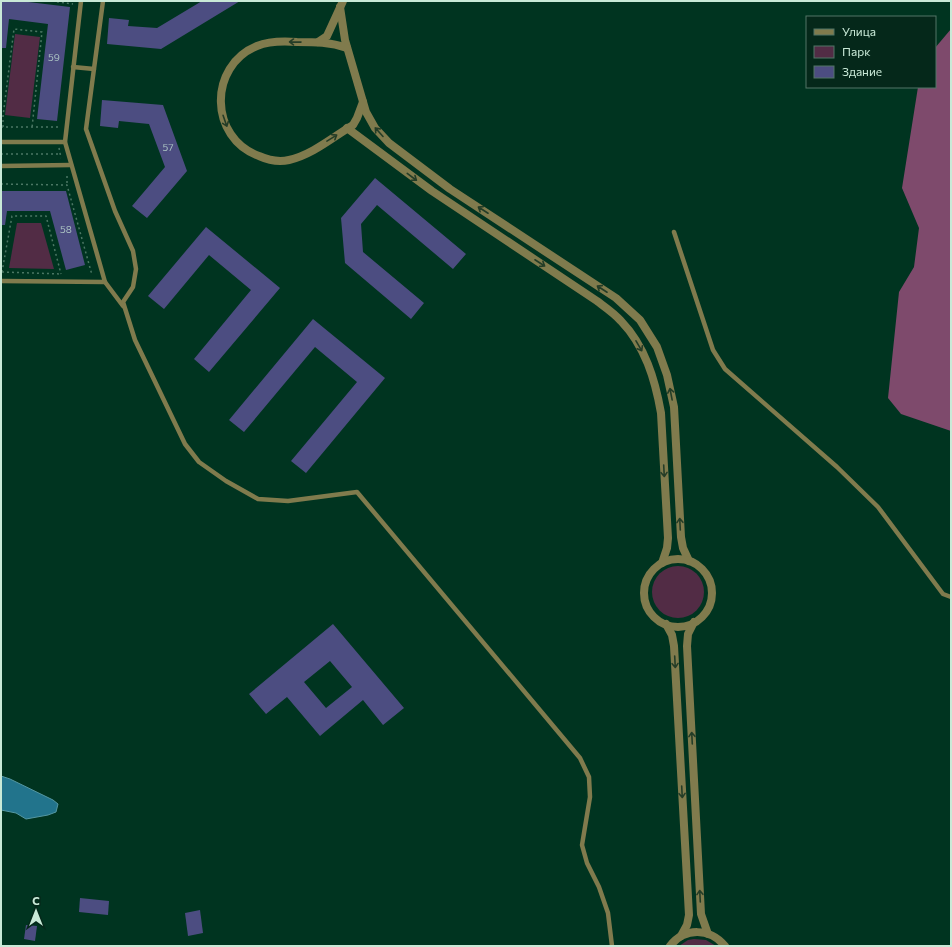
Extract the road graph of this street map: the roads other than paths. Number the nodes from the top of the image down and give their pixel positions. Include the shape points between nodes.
1 (81, 1) edge
2 (103, 1) edge
3 (342, 4) edge
4 (318, 42) junction
5 (347, 48) junction
6 (74, 66) junction
7 (94, 69) junction
8 (363, 102) junction
9 (347, 128) junction
10 (1, 142) edge
11 (64, 142) junction
12 (71, 165) junction
13 (1, 166) edge
14 (674, 232) dead end
15 (1, 281) edge
16 (105, 282) junction
17 (126, 309) junction
18 (689, 561) junction
19 (662, 563) junction
20 (951, 597) edge
21 (694, 622) junction
22 (666, 624) junction
23 (708, 934) junction
24 (681, 936) junction
25 (612, 946) edge
26 (670, 946) edge
27 (725, 946) edge

1 - 6 lane
2 - 7 lane
3 - 4 street via 327,36
3 - 5 street
4 - 5 street via 334,43
4 -> 9 street via 280,41 258,45 242,54 229,69 221,88 220,105 225,124 235,140 251,153 268,160 288,160 304,156
5 - 8 street
6 - 7 lane
6 - 11 lane
7 - 17 lane via 86,129 115,211 133,251 136,268 133,286 123,302
8 - 9 street via 353,125
18 -> 8 street via 681,537 674,407 657,347 640,320 616,298 450,189 389,143 375,128
9 -> 19 street via 432,192 597,301 621,321 638,343 651,369 661,413 668,538
10 - 11 lane
11 - 12 lane
12 - 13 lane
12 - 16 lane
14 - 20 lane via 713,350 725,369 836,466 878,507 943,594
15 - 16 lane
16 - 17 lane
17 - 25 lane via 135,340 185,444 199,462 258,499 288,502 357,492 580,758 589,777 590,797 582,846 586,863 599,887 608,913
18 - 19 street via 675,559
18 - 21 street via 706,574 712,594 704,613
19 - 22 street via 647,578 644,599 654,617
21 - 22 street via 680,626
23 -> 21 street via 701,914 687,646 688,634
22 -> 24 street via 674,646 689,915
23 - 24 street via 694,932
23 - 27 street
24 - 26 street

